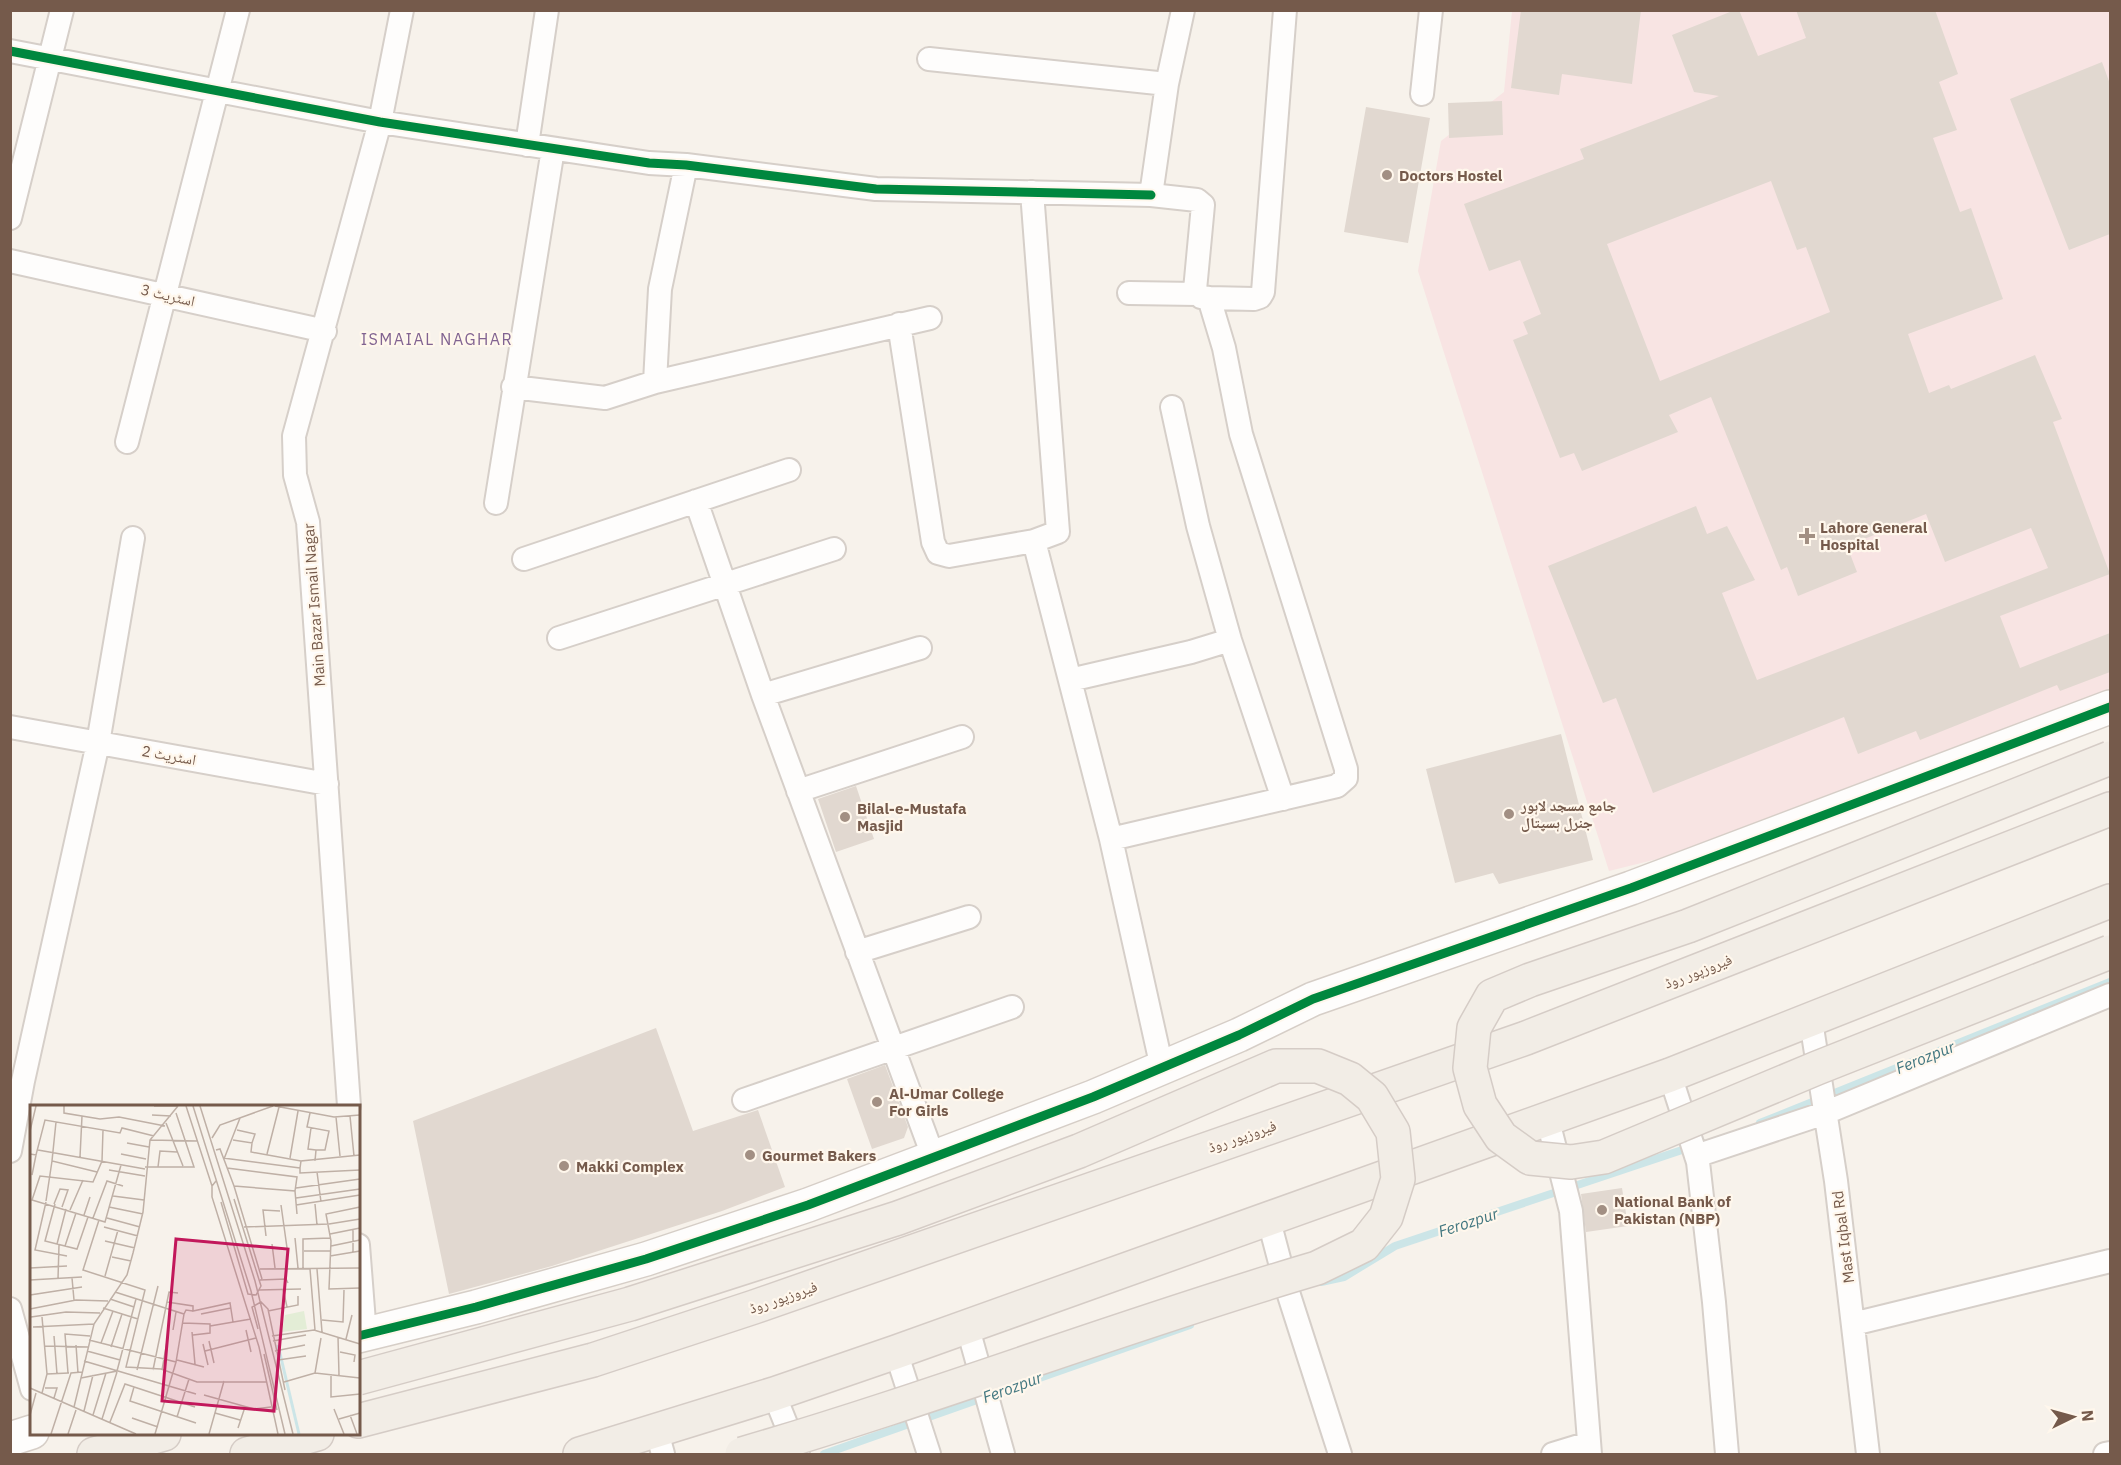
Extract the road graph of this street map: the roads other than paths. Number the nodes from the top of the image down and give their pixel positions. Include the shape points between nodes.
1 (62, 10) edge
2 (238, 10) edge
3 (402, 10) edge
4 (547, 10) edge
5 (1183, 10) edge
6 (1285, 10) edge
7 (1431, 10) edge
8 (10, 51) edge
9 (51, 59) junction
10 (929, 59) dead end
11 (1167, 84) junction
12 (219, 91) junction
13 (1422, 94) dead end
14 (380, 122) junction
15 (527, 145) junction
16 (553, 149) junction
17 (686, 165) junction
18 (1032, 192) junction
19 (1151, 195) junction
20 (10, 218) edge
21 (10, 261) edge
22 (1129, 293) dead end
23 (166, 294) junction
24 (1203, 296) junction
25 (930, 318) dead end
26 (899, 324) junction
27 (325, 331) junction
28 (655, 382) junction
29 (513, 387) junction
30 (1172, 407) dead end
31 (127, 442) dead end
32 (789, 470) dead end
33 (696, 501) junction
34 (496, 503) dead end
35 (133, 538) dead end
36 (1034, 541) junction
37 (834, 549) dead end
38 (524, 559) dead end
39 (724, 583) junction
40 (559, 638) dead end
41 (1230, 640) junction
42 (920, 648) dead end
43 (1070, 680) junction
44 (763, 695) junction
45 (2110, 707) edge
46 (10, 727) edge
47 (962, 737) dead end
48 (98, 743) junction
49 (2110, 758) edge
50 (327, 784) junction
51 (798, 791) junction
52 (1283, 799) junction
53 (2110, 809) edge
54 (1111, 840) junction
55 (2110, 901) edge
56 (969, 917) dead end
57 (857, 952) junction
58 (2110, 952) edge
59 (2110, 995) edge
60 (1012, 1007) dead end
61 (1811, 1021) junction
62 (892, 1048) junction
63 (1162, 1068) junction
64 (1670, 1075) junction
65 (17, 1079) edge
66 (744, 1100) dead end
67 (349, 1105) edge
68 (1825, 1113) junction
69 (1547, 1117) junction
70 (10, 1151) edge
71 (933, 1156) junction
72 (1696, 1156) junction
73 (1268, 1217) junction
74 (2110, 1261) edge
75 (360, 1290) edge
76 (10, 1309) edge
77 (1853, 1324) junction
78 (967, 1325) junction
79 (362, 1336) edge
80 (896, 1352) junction
81 (360, 1377) edge
82 (30, 1382) edge
83 (774, 1394) junction
84 (360, 1420) edge
85 (30, 1433) edge
86 (161, 1435) edge
87 (315, 1435) edge
88 (10, 1439) edge
89 (660, 1443) edge
90 (1589, 1449) edge
91 (2110, 1453) edge
92 (94, 1455) edge
93 (247, 1455) edge
94 (580, 1455) edge
95 (742, 1455) edge
96 (798, 1455) edge
97 (929, 1455) edge
98 (1003, 1455) edge
99 (1340, 1455) edge
100 (1553, 1455) edge
101 (1727, 1455) edge
102 (1868, 1455) edge
103 (2105, 1455) edge

1 - 9 street
2 - 12 street
3 - 14 street, Main Bazar Ismail Nagar
4 - 15 street
5 - 11 street
6 - 24 street via 1263,292 1254,299
7 - 13 street
8 - 9 street
9 - 12 street
9 - 20 street
10 - 11 street
11 - 19 street
12 - 14 street
12 - 23 street
14 - 15 street
14 - 27 street, Main Bazar Ismail Nagar
15 - 16 street
16 - 17 street
16 - 29 street
17 - 18 street via 876,189
17 - 28 street via 660,290
18 - 19 street
18 - 36 street via 1059,526 1054,534
19 - 24 street via 1197,200 1203,205
21 - 23 street, اسٹریٹ 3
22 - 24 street
23 - 27 street, اسٹریٹ 3
23 - 31 street
24 - 52 street via 1224,348 1241,434 1346,769 1346,778 1337,786
25 - 26 street
26 - 28 street
26 - 36 street via 933,542 938,553 949,556
27 - 50 street, Main Bazar Ismail Nagar via 294,446 295,475 308,522
28 - 29 street via 605,398
29 - 34 street
30 - 41 street via 1198,526
32 - 33 street
33 - 38 street
33 - 39 street
35 - 48 street
36 - 43 street
37 - 39 street
39 - 40 street
39 - 44 street
41 - 43 street
41 - 52 street
42 - 44 street
43 - 54 street
44 - 51 street
45 - 63 street via 1631,888 1313,999
46 - 48 street, اسٹریٹ 2
47 - 51 street
48 - 50 street, اسٹریٹ 2
48 - 65 street
49 - 58 main road, bridge via 1689,926 1492,996 1474,1028 1470,1068 1480,1105 1501,1137 1530,1158 1571,1162 1604,1157
50 - 67 street, Main Bazar Ismail Nagar
51 - 57 street
52 - 54 street
53 - 84 main road, فیروزپور روڈ via 1526,1038 593,1360
54 - 63 street
55 - 61 main road
56 - 57 street
57 - 62 street
59 - 68 street
60 - 62 street
61 - 64 main road
61 - 68 street, Mast Iqbal Rd
62 - 66 street
62 - 71 street
63 - 71 street
64 - 69 main road
64 - 72 street
65 - 70 street
68 - 72 street
68 - 77 street, Mast Iqbal Rd
69 - 73 main road
69 - 90 street via 1571,1211
71 - 79 street via 808,1205 646,1259
72 - 101 street
73 - 78 main road
73 - 99 street
74 - 77 street
75 - 79 street
76 - 82 street
77 - 102 street, Mast Iqbal Rd
78 - 80 main road
78 - 98 street
80 - 83 main road
80 - 97 street
81 - 95 main road, bridge via 630,1304 898,1218 1079,1151 1276,1066 1318,1066 1350,1079 1372,1097 1393,1132 1398,1179 1386,1217 1364,1245 1317,1268
83 - 89 main road
83 - 96 street
85 - 88 street
86 - 92 main road
87 - 93 main road
89 - 94 main road
90 - 100 street
91 - 103 street

